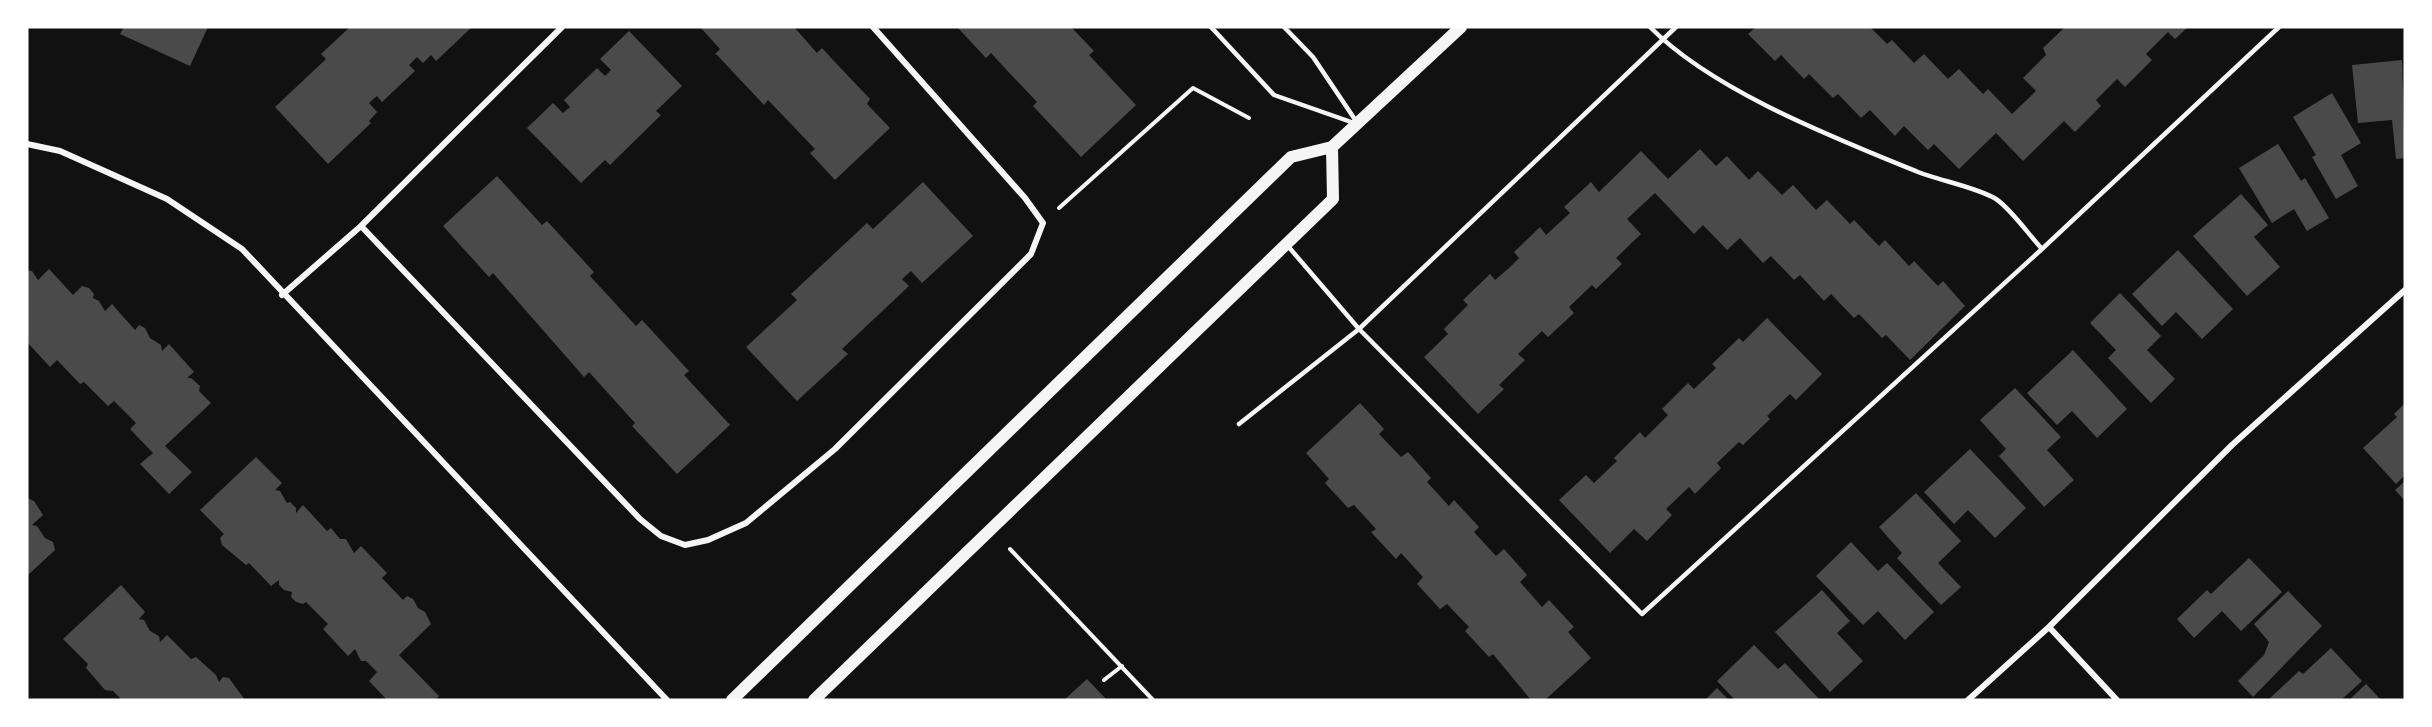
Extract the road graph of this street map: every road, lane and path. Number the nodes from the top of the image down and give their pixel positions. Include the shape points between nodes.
1 (562, 27) edge
2 (873, 27) edge
3 (1211, 27) edge
4 (1284, 27) edge
5 (1461, 27) edge
6 (1650, 27) edge
7 (1676, 27) edge
8 (2279, 27) edge
9 (1663, 40) junction
10 (1250, 118) dead end
11 (1357, 124) junction
12 (27, 144) edge
13 (1332, 147) junction
14 (1043, 223) junction
15 (361, 226) junction
16 (1287, 245) junction
17 (2042, 249) junction
18 (2405, 290) edge
19 (282, 295) junction
20 (1359, 329) junction
21 (1239, 424) dead end
22 (1010, 549) dead end
23 (2049, 627) junction
24 (1122, 666) junction
25 (1104, 680) dead end
26 (667, 700) edge
27 (732, 700) edge
28 (814, 700) edge
29 (1153, 700) edge
30 (1968, 700) edge
31 (2116, 700) edge

1 - 15 street
2 - 14 street
3 - 11 lane via 1274,95
4 - 11 lane via 1313,57
5 - 11 main road
6 - 9 lane
7 - 9 lane
8 - 17 lane
9 - 17 lane via 1722,82 1811,126 1919,172 1996,199
9 - 20 lane
10 - 14 path via 1193,88
11 - 13 main road
12 - 19 street via 60,151 167,199 242,249
13 - 16 main road via 1333,199
13 - 27 main road via 1291,157
14 - 15 street via 1031,254 835,449 746,523 708,540 685,545 661,536 640,519
15 - 19 street
16 - 20 lane
16 - 28 main road
17 - 20 lane via 1642,614
18 - 23 street via 2232,445
19 - 26 street
20 - 21 lane
22 - 24 path
23 - 30 street
23 - 31 street
24 - 25 path
24 - 29 path

